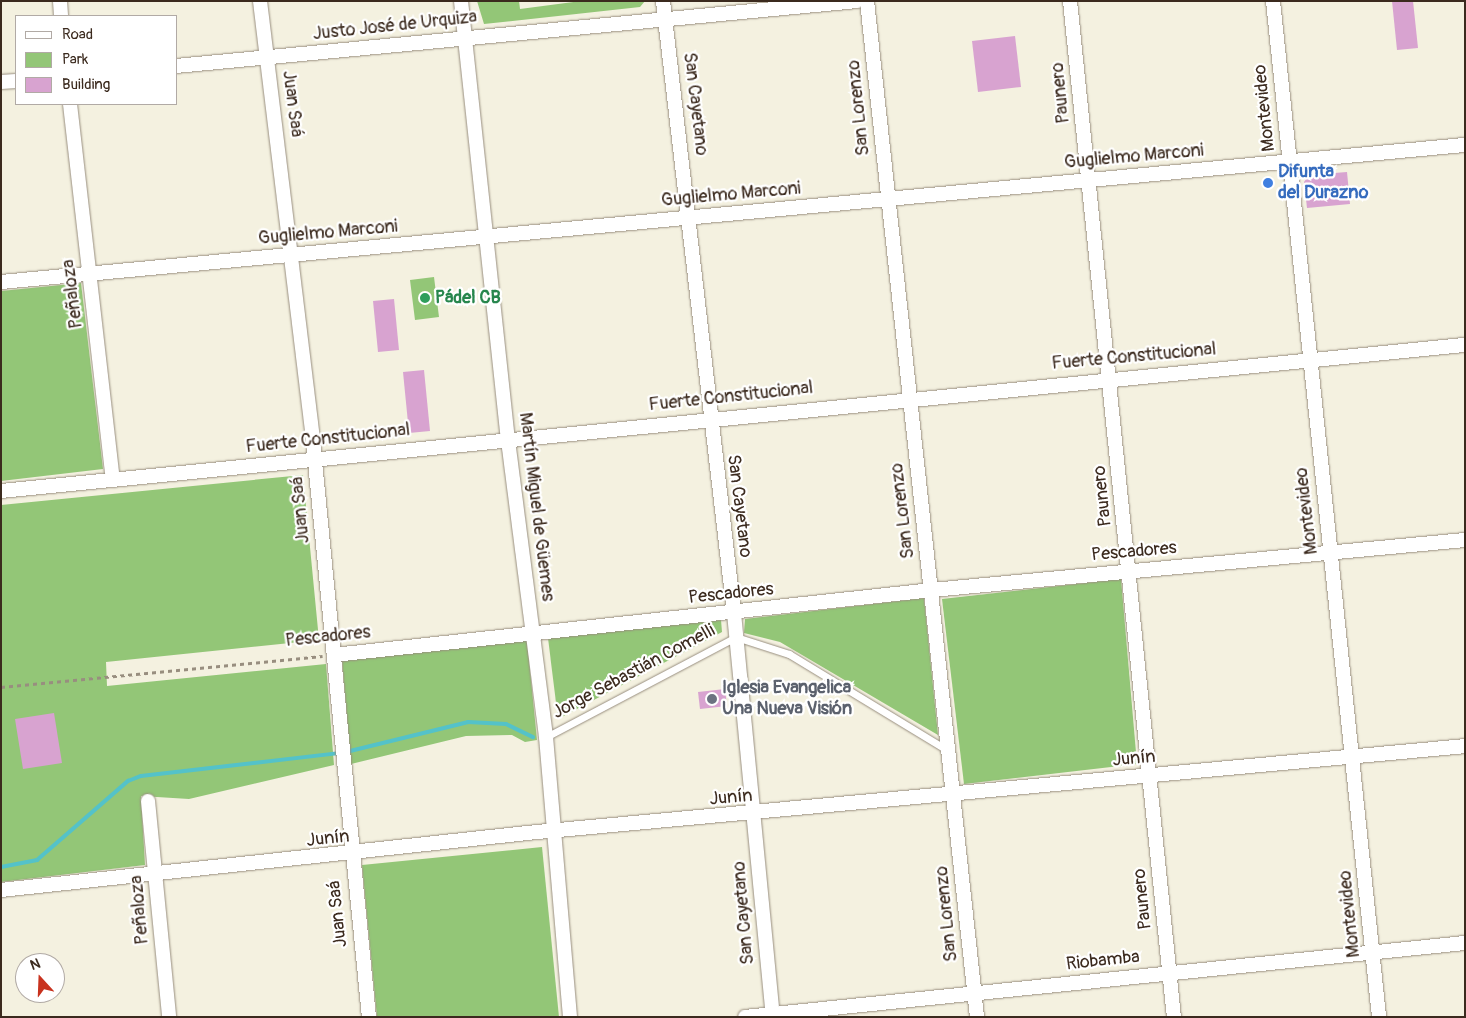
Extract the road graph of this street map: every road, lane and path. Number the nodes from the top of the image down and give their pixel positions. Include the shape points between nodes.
1 (60, 1) edge
2 (260, 1) edge
3 (461, 1) edge
4 (663, 1) edge
5 (856, 1) edge
6 (867, 1) edge
7 (1070, 1) edge
8 (1273, 1) edge
9 (61, 15) edge
10 (665, 20) junction
11 (465, 37) junction
12 (267, 58) junction
13 (178, 66) edge
14 (15, 80) edge
15 (1, 82) edge
16 (70, 105) edge
17 (1465, 145) edge
18 (1290, 161) junction
19 (1090, 180) junction
20 (888, 199) junction
21 (691, 218) junction
22 (486, 237) junction
23 (292, 255) junction
24 (89, 274) junction
25 (1, 282) edge
26 (1465, 345) edge
27 (1308, 360) junction
28 (1109, 378) junction
29 (908, 397) junction
30 (709, 417) junction
31 (508, 440) junction
32 (315, 460) junction
33 (113, 480) junction
34 (1, 491) edge
35 (1465, 540) edge
36 (1331, 552) junction
37 (1130, 571) junction
38 (932, 590) junction
39 (734, 613) junction
40 (532, 632) junction
41 (736, 637) junction
42 (334, 655) junction
43 (1, 687) edge
44 (546, 737) junction
45 (1465, 746) edge
46 (948, 750) junction
47 (1352, 757) junction
48 (1150, 776) junction
49 (953, 795) junction
50 (148, 801) dead end
51 (754, 814) junction
52 (555, 830) junction
53 (350, 855) junction
54 (156, 875) junction
55 (1, 890) edge
56 (1465, 943) edge
57 (1372, 953) junction
58 (1170, 973) junction
59 (974, 993) junction
60 (773, 1015) edge
61 (169, 1017) edge
62 (369, 1017) edge
63 (570, 1017) edge
64 (745, 1017) edge
65 (977, 1017) edge
66 (1174, 1017) edge
67 (1379, 1017) edge

1 - 9 street
2 - 12 street, Juan Saá
3 - 11 street, Martín Miguel de Güemes
4 - 10 street, San Cayetano
5 - 10 street, Justo José de Urquiza
6 - 20 street, San Lorenzo
7 - 19 street, Paunero
8 - 18 street, Montevideo
10 - 11 street, Justo José de Urquiza
10 - 21 street, San Cayetano
11 - 12 street, Justo José de Urquiza
11 - 22 street, Martín Miguel de Güemes
12 - 13 street, Justo José de Urquiza
12 - 23 street, Juan Saá
14 - 15 street
16 - 24 street, Peñaloza
17 - 18 street, Guglielmo Marconi
18 - 19 street, Guglielmo Marconi
18 - 27 street, Montevideo
19 - 20 street, Guglielmo Marconi
19 - 28 street, Paunero
20 - 21 street, Guglielmo Marconi
20 - 29 street, San Lorenzo
21 - 22 street, Guglielmo Marconi
21 - 30 street, San Cayetano
22 - 23 street, Guglielmo Marconi
22 - 31 street, Martín Miguel de Güemes
23 - 24 street, Guglielmo Marconi
23 - 32 street, Juan Saá
24 - 25 street, Guglielmo Marconi
24 - 33 street, Peñaloza
26 - 27 street, Fuerte Constitucional
27 - 28 street, Fuerte Constitucional
27 - 36 street, Montevideo
28 - 29 street, Fuerte Constitucional
28 - 37 street, Paunero
29 - 30 street, Fuerte Constitucional
29 - 38 street, San Lorenzo
30 - 31 street, Fuerte Constitucional
30 - 39 street, San Cayetano
31 - 32 street, Fuerte Constitucional
31 - 40 street, Martín Miguel de Güemes
32 - 33 street, Fuerte Constitucional
32 - 42 street, Juan Saá
33 - 34 street, Fuerte Constitucional
35 - 36 street, Pescadores
36 - 37 street, Pescadores
36 - 47 street, Montevideo
37 - 38 street, Pescadores
37 - 48 street, Paunero
38 - 39 street, Pescadores
38 - 46 street, San Lorenzo
39 - 40 street, Pescadores
39 - 41 street, San Cayetano
40 - 42 street, Pescadores
40 - 44 street, Martín Miguel de Güemes
41 - 44 lane, Jorge Sebastián Comelli
41 - 46 lane, Jorge Sebastián Comelli via 789,654
41 - 51 street, San Cayetano
42 - 43 path, Pescadores
42 - 53 street, Juan Saá
44 - 52 street, Martín Miguel de Güemes
45 - 47 street, Junín
46 - 49 street, San Lorenzo
47 - 48 street, Junín
47 - 57 street, Montevideo
48 - 49 street, Junín
48 - 58 street, Paunero
49 - 51 street, Junín
49 - 59 street, San Lorenzo
50 - 54 street, Peñaloza
51 - 52 street, Junín
51 - 60 street, San Cayetano
52 - 53 street, Junín
52 - 63 street, Martín Miguel de Güemes
53 - 54 street, Junín
53 - 62 street, Juan Saá
54 - 55 street, Junín
54 - 61 street, Peñaloza
56 - 57 street, Riobamba
57 - 58 street, Riobamba
57 - 67 street, Montevideo
58 - 59 street, Riobamba
58 - 66 street, Paunero
59 - 60 street, Riobamba
59 - 65 street, San Lorenzo
60 - 64 street, Riobamba

